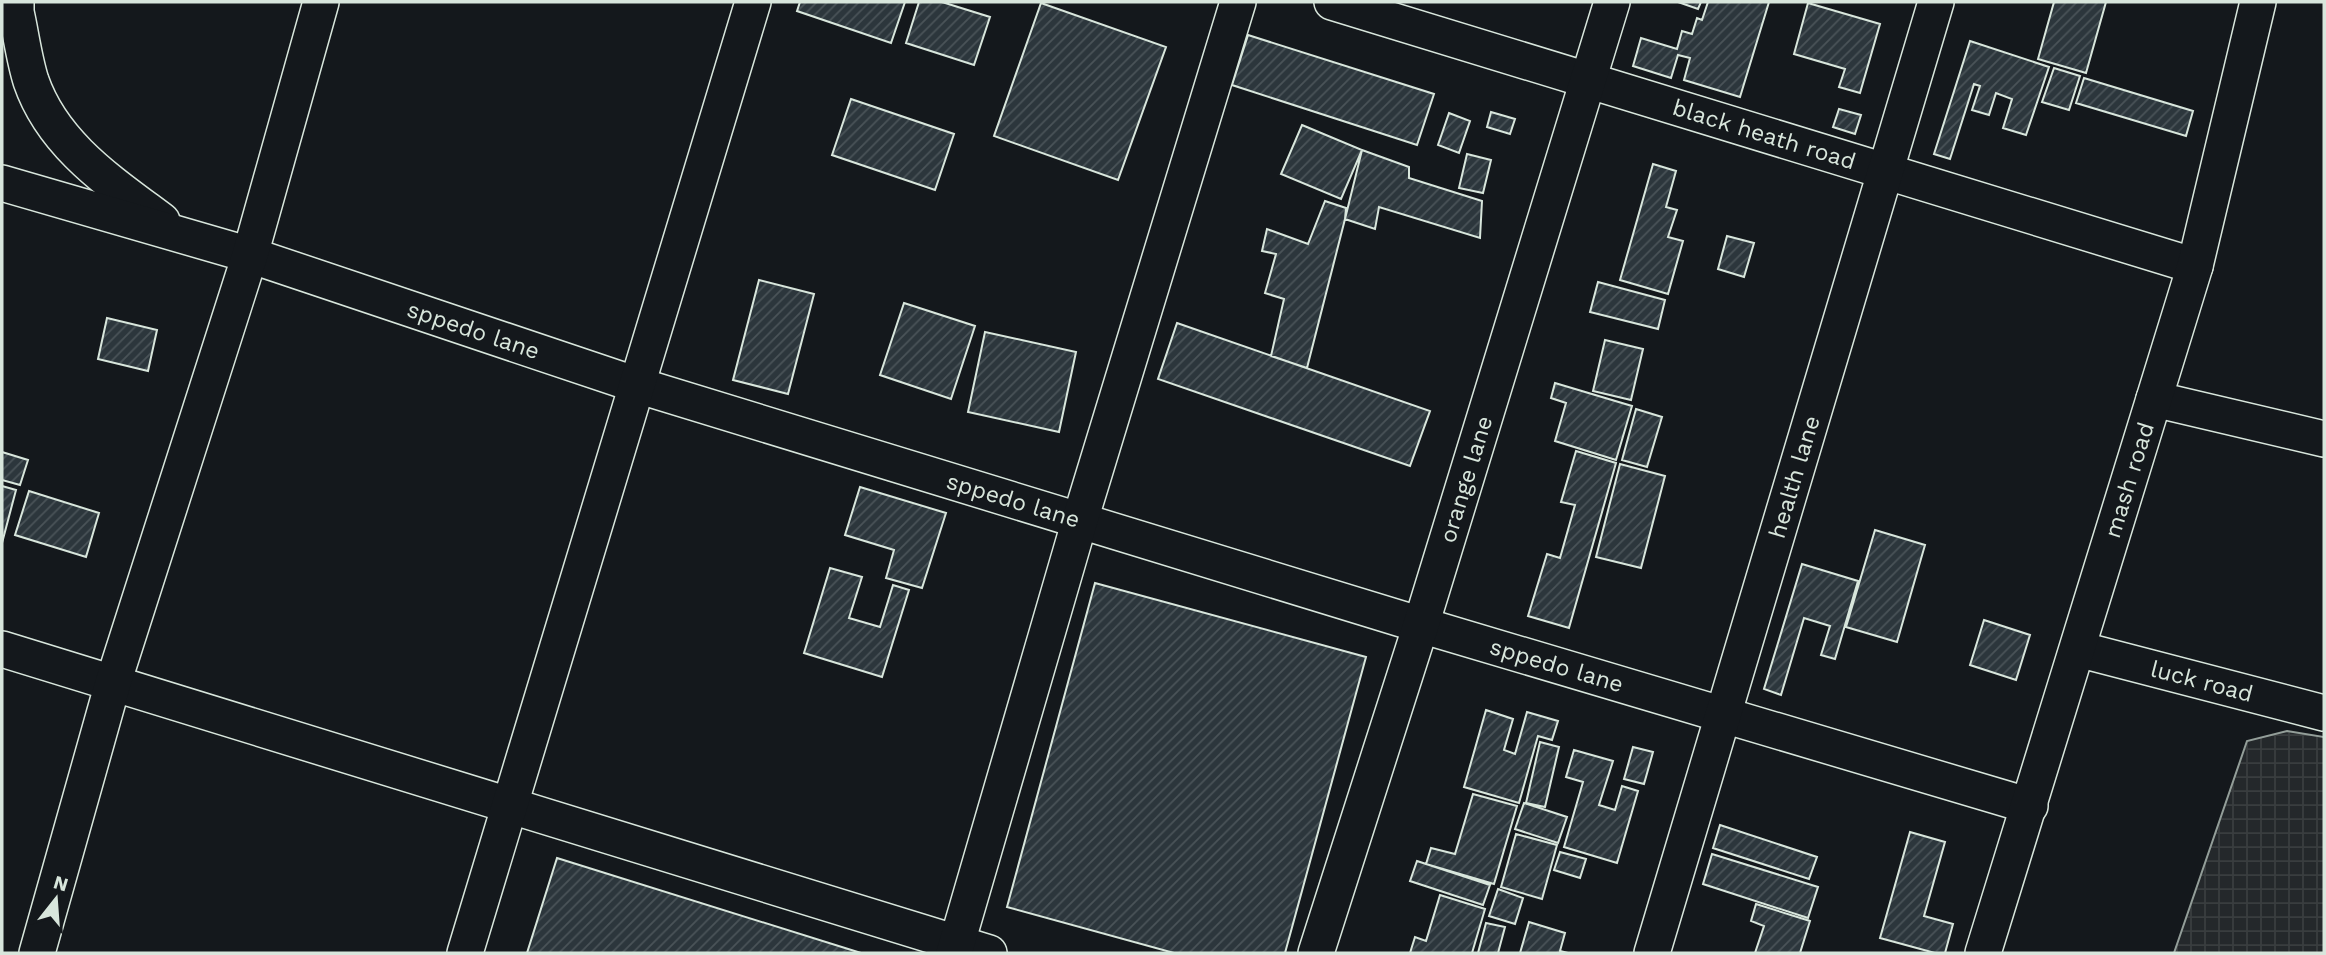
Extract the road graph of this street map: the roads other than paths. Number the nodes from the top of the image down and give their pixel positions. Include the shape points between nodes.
1 (16, 2) edge
2 (321, 2) edge
3 (753, 2) edge
4 (1238, 2) edge
5 (1332, 2) edge
6 (1612, 2) edge
7 (1936, 2) edge
8 (2258, 2) edge
9 (1588, 80) junction
10 (1886, 171) junction
11 (2, 183) edge
12 (178, 234) junction
13 (250, 255) junction
14 (2195, 266) junction
15 (637, 385) junction
16 (2154, 399) junction
17 (2324, 439) edge
18 (1080, 520) junction
19 (1421, 625) junction
20 (2, 649) edge
21 (2078, 649) junction
22 (113, 683) junction
23 (2324, 713) edge
24 (1724, 715) junction
25 (510, 806) junction
26 (2029, 806) junction
27 (967, 950) edge
28 (37, 953) edge
29 (465, 953) edge
30 (1315, 953) edge
31 (1653, 953) edge
32 (1983, 953) edge

1 - 12 street via 31,81 54,126 77,154
2 - 13 street
3 - 15 street
4 - 18 street
5 - 9 street, black heath road
6 - 9 street, orange lane
7 - 10 street, health lane
8 - 14 street, mash road
9 - 10 street, black heath road
9 - 19 street, orange lane
10 - 14 street, black heath road
10 - 24 street, health lane
11 - 12 street, sppedo lane
12 - 13 street, sppedo lane
13 - 15 street, sppedo lane
13 - 22 street
14 - 16 street, mash road
15 - 18 street, sppedo lane
15 - 25 street
16 - 17 street
16 - 21 street, mash road
18 - 19 street, sppedo lane
18 - 27 street
19 - 24 street, sppedo lane
19 - 30 street, orange lane
20 - 22 street
21 - 23 street, luck road
21 - 26 street, mash road
22 - 25 street
22 - 28 street
24 - 26 street, sppedo lane
24 - 31 street, health lane
25 - 27 street
25 - 29 street
26 - 32 street, mash road

